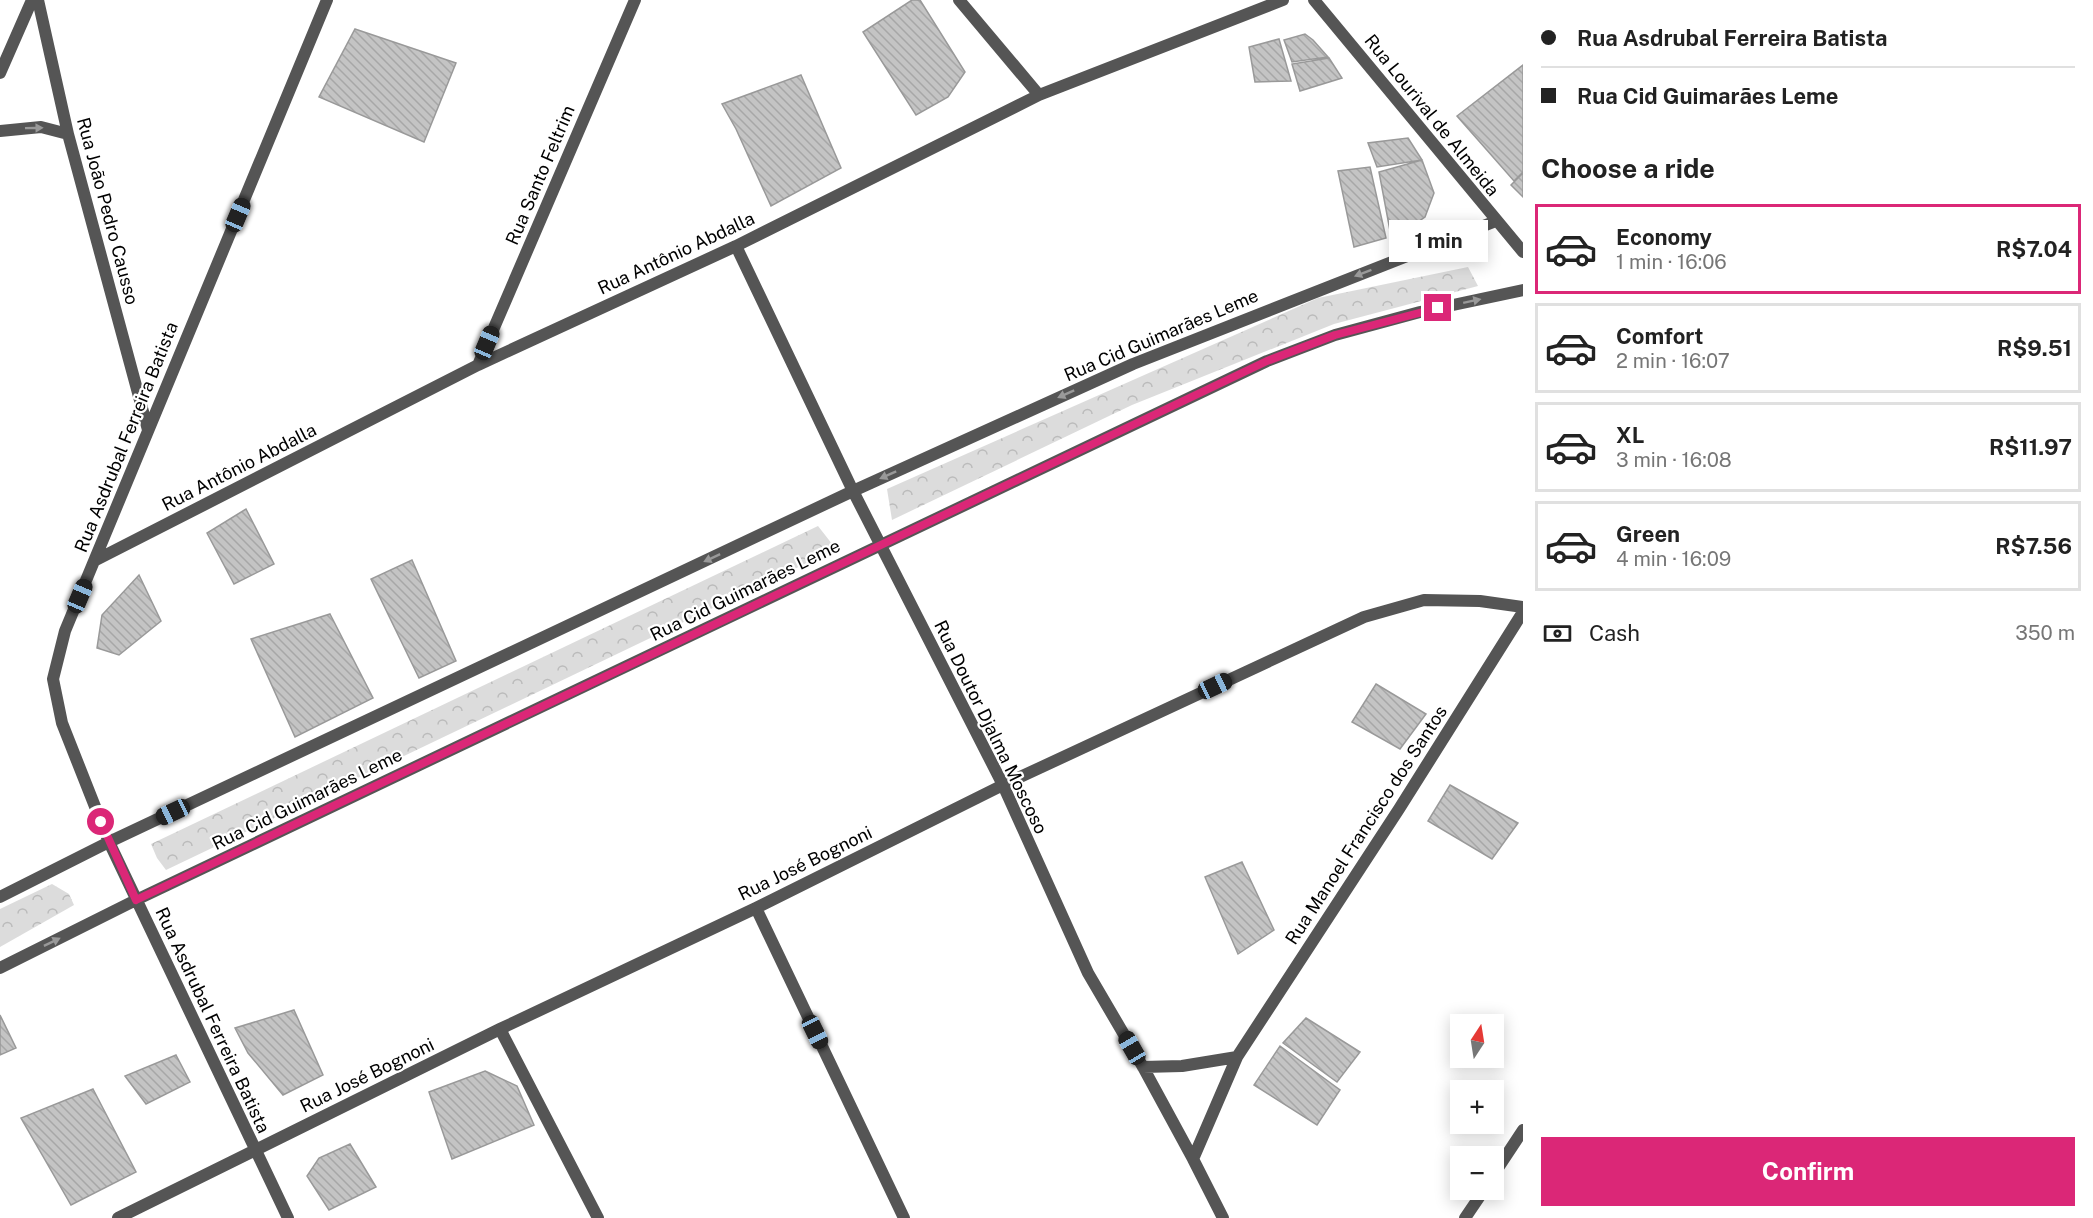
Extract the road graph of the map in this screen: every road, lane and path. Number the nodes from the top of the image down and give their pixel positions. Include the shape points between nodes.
1 (32, 0) edge
2 (38, 0) edge
3 (327, 0) edge
4 (635, 0) edge
5 (959, 0) edge
6 (1282, 0) edge
7 (1314, 0) edge
8 (0, 73) edge
9 (1039, 95) junction
10 (0, 131) edge
11 (68, 134) junction
12 (1496, 221) junction
13 (736, 246) junction
14 (1523, 252) edge
15 (1523, 290) edge
16 (478, 365) junction
17 (148, 430) junction
18 (853, 491) junction
19 (882, 544) junction
20 (94, 561) junction
21 (1523, 607) edge
22 (1523, 612) edge
23 (1003, 785) junction
24 (109, 842) junction
25 (0, 897) edge
26 (136, 900) junction
27 (756, 908) junction
28 (0, 968) edge
29 (500, 1029) junction
30 (1237, 1057) junction
31 (1143, 1067) junction
32 (1523, 1130) edge
33 (255, 1151) junction
34 (1193, 1159) junction
35 (1504, 1159) edge
36 (1477, 1200) edge
37 (118, 1218) edge
38 (288, 1218) edge
39 (598, 1218) edge
40 (904, 1218) edge
41 (1223, 1218) edge
42 (1465, 1218) edge

1 - 8 street
2 - 11 street, Rua João Pedro Causso
3 - 17 street, Rua Asdrubal Ferreira Batista
4 - 16 street, Rua Santo Feltrim
5 - 9 street
6 - 9 street, Rua Antônio Abdalla
7 - 12 street, Rua Lourival de Almeida
9 - 13 street, Rua Antônio Abdalla
10 -> 11 street via 41,127
11 - 17 street, Rua João Pedro Causso
12 - 14 street, Rua Lourival de Almeida
12 -> 18 street, Rua Cid Guimarães Leme via 1133,364
13 - 16 street, Rua Antônio Abdalla
13 - 18 street, Rua Doutor Djalma Moscoso
19 -> 15 street, Rua Cid Guimarães Leme via 1267,361 1335,335
16 - 20 street, Rua Antônio Abdalla
17 - 20 street, Rua Asdrubal Ferreira Batista
18 - 19 street, Rua Doutor Djalma Moscoso
18 -> 24 street, Rua Cid Guimarães Leme
19 - 23 street, Rua Doutor Djalma Moscoso
19 - 26 street, Rua Cid Guimarães Leme
20 - 24 street, Rua Asdrubal Ferreira Batista via 65,631 53,679 62,723
21 - 23 street, Rua José Bognoni via 1424,600 1364,617
22 - 30 street, Rua Manoel Francisco dos Santos
23 - 27 street, Rua José Bognoni
23 - 31 street, Rua Doutor Djalma Moscoso via 1088,973
24 - 25 street, Rua Cid Guimarães Leme
24 - 26 street, Rua Asdrubal Ferreira Batista
28 -> 26 street, Rua Cid Guimarães Leme
26 - 33 street, Rua Asdrubal Ferreira Batista
27 - 29 street, Rua José Bognoni
27 - 40 street
29 - 33 street, Rua José Bognoni
29 - 39 street
30 - 31 street via 1182,1066
30 - 34 street, Rua Manoel Francisco dos Santos
31 - 34 street, Rua Doutor Djalma Moscoso
32 - 35 street
33 - 37 street, Rua José Bognoni
33 - 38 street, Rua Asdrubal Ferreira Batista
34 - 41 street, Rua Doutor Djalma Moscoso
36 - 42 street

